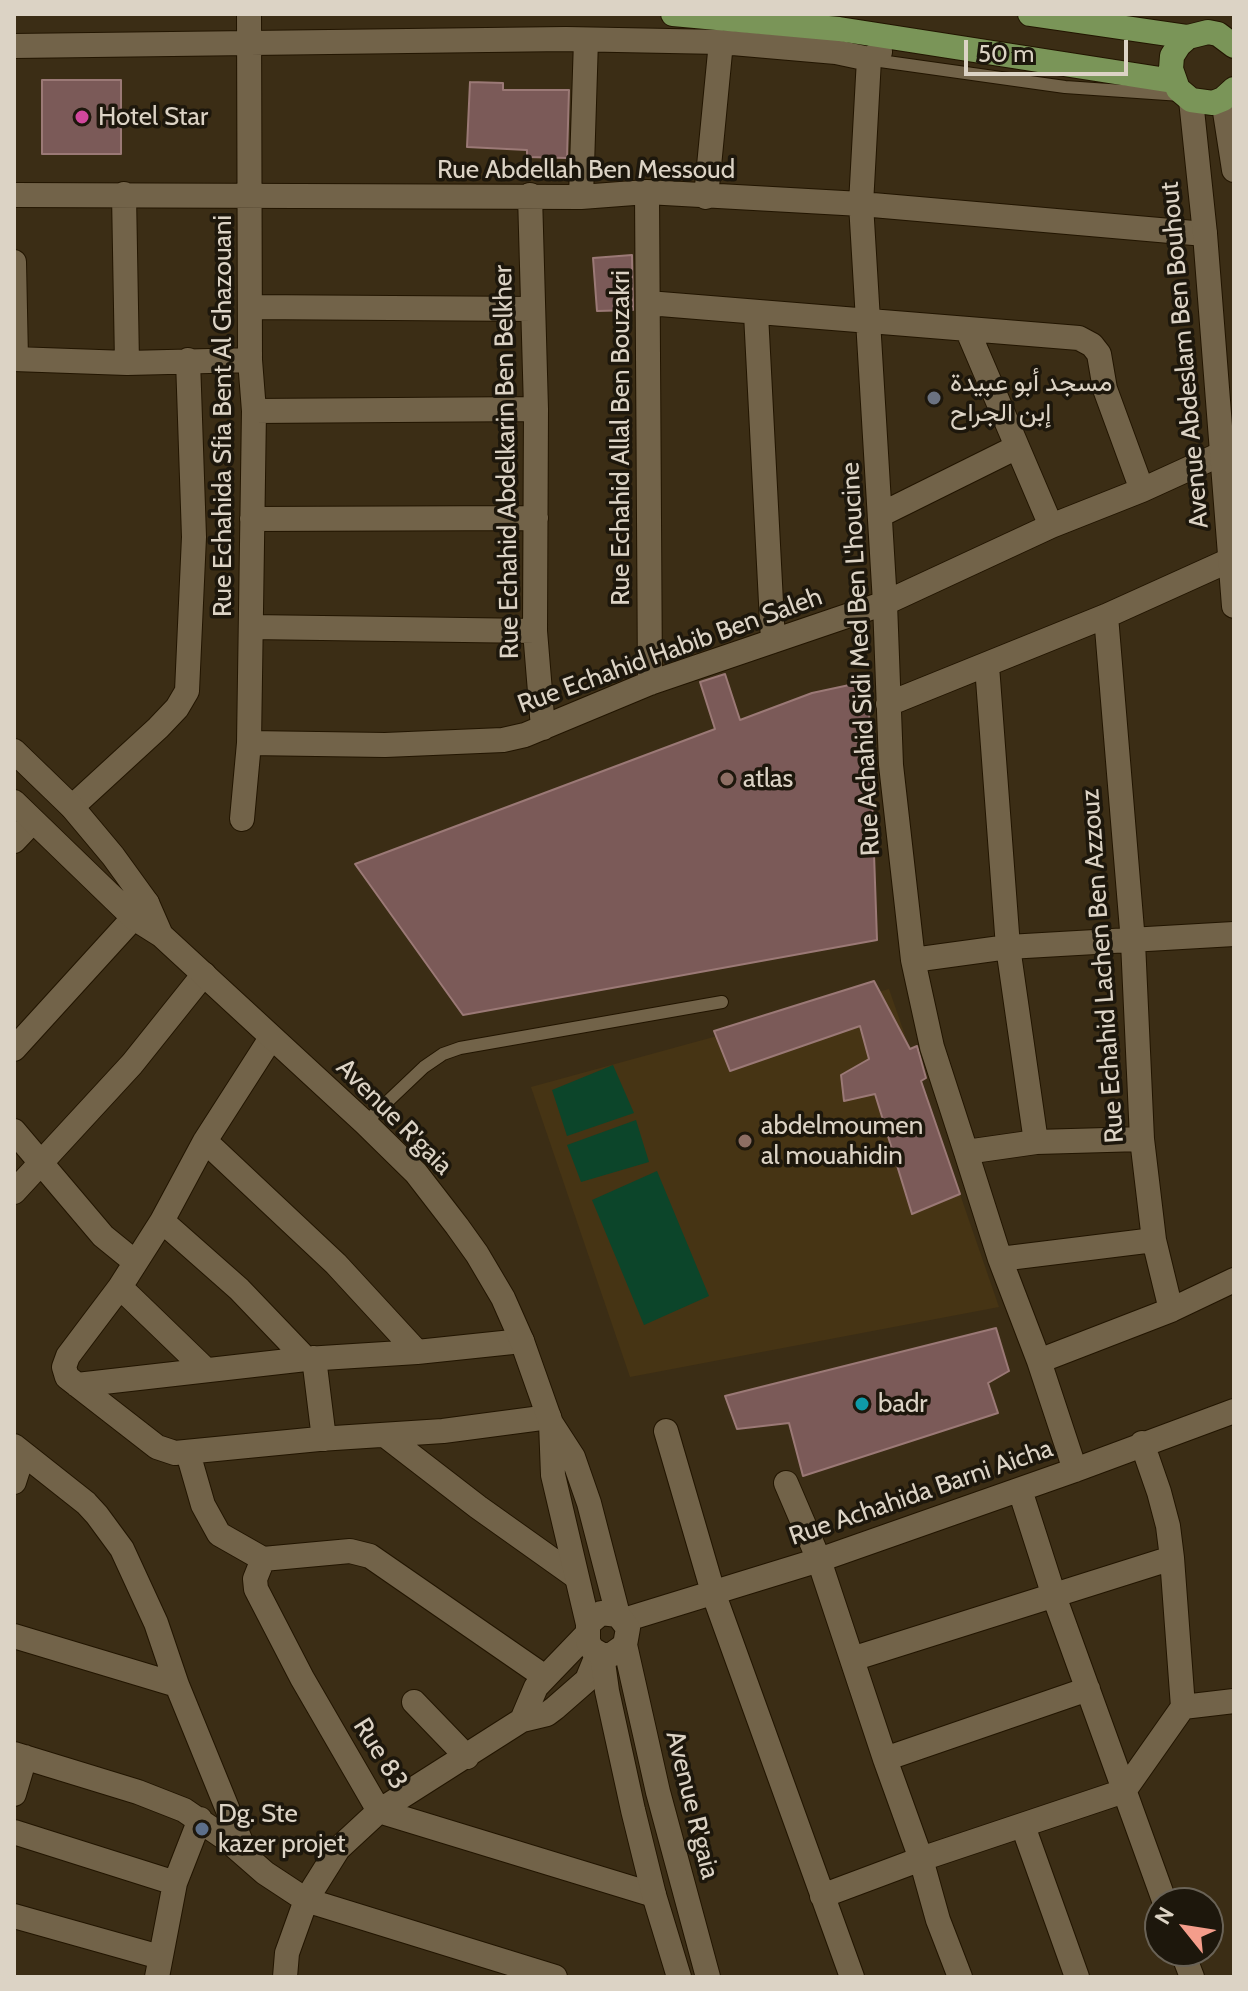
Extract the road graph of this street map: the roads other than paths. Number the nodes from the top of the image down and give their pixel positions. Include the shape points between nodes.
1 (249, 14) edge
2 (673, 14) edge
3 (1030, 14) edge
4 (1188, 37) junction
5 (901, 38) junction
6 (586, 40) junction
7 (250, 41) junction
8 (721, 42) junction
9 (14, 46) edge
10 (1234, 46) edge
11 (869, 59) junction
12 (1183, 92) junction
13 (1228, 94) edge
14 (1234, 170) edge
15 (647, 192) junction
16 (124, 194) junction
17 (14, 195) edge
18 (530, 195) junction
19 (581, 197) junction
20 (706, 197) junction
21 (251, 198) junction
22 (861, 204) junction
23 (1205, 234) junction
24 (14, 262) edge
25 (648, 303) junction
26 (250, 307) junction
27 (533, 309) junction
28 (756, 314) junction
29 (869, 321) junction
30 (967, 329) junction
31 (15, 359) edge
32 (188, 360) junction
33 (250, 360) junction
34 (127, 363) junction
35 (536, 409) junction
36 (254, 411) junction
37 (1017, 447) junction
38 (1221, 454) junction
39 (1142, 490) junction
40 (880, 515) junction
41 (536, 518) junction
42 (252, 519) junction
43 (1051, 526) junction
44 (1230, 560) junction
45 (885, 603) junction
46 (1234, 606) edge
47 (1106, 616) junction
48 (251, 627) junction
49 (535, 631) junction
50 (773, 641) junction
51 (987, 666) junction
52 (650, 683) junction
53 (888, 704) junction
54 (543, 728) junction
55 (249, 743) junction
56 (14, 751) edge
57 (14, 802) edge
58 (72, 807) junction
59 (242, 819) dead end
60 (33, 821) junction
61 (14, 841) edge
62 (140, 911) junction
63 (1234, 934) edge
64 (1133, 942) junction
65 (1008, 947) junction
66 (913, 960) junction
67 (204, 974) junction
68 (722, 1002) dead end
69 (271, 1038) junction
70 (14, 1049) edge
71 (365, 1123) junction
72 (14, 1131) edge
73 (1142, 1139) junction
74 (205, 1141) junction
75 (1036, 1142) junction
76 (966, 1152) junction
77 (42, 1164) junction
78 (14, 1192) edge
79 (162, 1221) junction
80 (1154, 1240) junction
81 (1000, 1259) junction
82 (135, 1262) junction
83 (1234, 1280) edge
84 (120, 1287) junction
85 (1171, 1310) junction
86 (522, 1341) junction
87 (417, 1352) junction
88 (310, 1359) junction
89 (1039, 1361) junction
90 (206, 1370) junction
91 (77, 1385) junction
92 (1234, 1411) edge
93 (550, 1420) junction
94 (666, 1431) dead end
95 (386, 1436) junction
96 (324, 1439) junction
97 (1142, 1443) junction
98 (18, 1450) edge
99 (188, 1453) junction
100 (1075, 1470) junction
101 (14, 1482) edge
102 (786, 1483) dead end
103 (1020, 1490) junction
104 (1172, 1558) junction
105 (263, 1559) junction
106 (819, 1560) junction
107 (575, 1576) junction
108 (713, 1592) junction
109 (1054, 1596) junction
110 (621, 1618) junction
111 (14, 1636) edge
112 (594, 1642) junction
113 (625, 1645) junction
114 (852, 1659) junction
115 (545, 1677) junction
116 (177, 1685) junction
117 (1088, 1689) junction
118 (1234, 1701) edge
119 (414, 1702) dead end
120 (1183, 1707) junction
121 (522, 1720) junction
122 (19, 1755) edge
123 (467, 1757) junction
124 (885, 1759) junction
125 (1124, 1791) junction
126 (14, 1794) edge
127 (379, 1811) junction
128 (200, 1819) junction
129 (1023, 1826) junction
130 (14, 1832) edge
131 (247, 1857) junction
132 (921, 1859) junction
133 (175, 1883) junction
134 (1159, 1887) edge
135 (654, 1895) junction
136 (822, 1896) junction
137 (306, 1900) junction
138 (14, 1916) edge
139 (159, 1967) edge
140 (285, 1977) edge
141 (555, 1977) edge
142 (679, 1977) edge
143 (708, 1977) edge
144 (852, 1977) edge
145 (960, 1977) edge
146 (1077, 1977) edge

1 - 7 street, Rue Echahida Sfia Bent Al Ghazouani
2 - 5 highway
3 - 4 highway
4 - 10 highway via 1208,32
4 - 12 highway via 1172,56 1171,69
5 - 11 street
5 - 12 highway
6 - 7 street
6 - 8 street
6 - 19 street
7 - 9 street
7 - 21 street, Rue Echahida Sfia Bent Al Ghazouani
8 - 11 street
8 - 20 street
11 - 12 lane via 1065,87
11 - 22 street, Rue Achahid Sidi Med Ben L'houcine
12 - 13 highway via 1213,103
12 - 23 street, Avenue Abdeslam Ben Bouhout
13 - 14 street
15 - 19 street, Rue Abdellah Ben Messoud
15 - 20 street, Rue Abdellah Ben Messoud
15 - 25 street, Rue Echahid Allal Ben Bouzakri
16 - 17 street, Rue Abdellah Ben Messoud
16 - 21 street, Rue Abdellah Ben Messoud
16 - 34 street
18 - 19 street, Rue Abdellah Ben Messoud
18 - 21 street, Rue Abdellah Ben Messoud
18 - 27 street, Rue Echahid Abdelkarin Ben Belkher
20 - 22 street, Rue Abdellah Ben Messoud
21 - 26 street, Rue Echahida Sfia Bent Al Ghazouani
22 - 23 street, Rue Abdellah Ben Messoud
22 - 29 street, Rue Achahid Sidi Med Ben L'houcine
23 - 38 street, Avenue Abdeslam Ben Bouhout
24 - 31 street
25 - 28 street
25 - 52 street, Rue Echahid Allal Ben Bouzakri
26 - 27 street
26 - 33 street, Rue Echahida Sfia Bent Al Ghazouani
27 - 35 street, Rue Echahid Abdelkarin Ben Belkher
28 - 29 street
28 - 50 street
29 - 30 street
29 - 40 street, Rue Achahid Sidi Med Ben L'houcine
30 - 37 street
30 - 39 street via 1079,338 1092,345
31 - 34 street
32 - 33 street
32 - 34 street
32 - 58 street via 194,537 187,691 158,728
33 - 36 street, Rue Echahida Sfia Bent Al Ghazouani
35 - 36 street
35 - 41 street, Rue Echahid Abdelkarin Ben Belkher
36 - 42 street, Rue Echahida Sfia Bent Al Ghazouani
37 - 40 street
37 - 43 street
38 - 39 street, Rue Echahid Habib Ben Saleh
38 - 44 street, Avenue Abdeslam Ben Bouhout
39 - 43 street, Rue Echahid Habib Ben Saleh
40 - 45 street, Rue Achahid Sidi Med Ben L'houcine
41 - 42 street
41 - 49 street, Rue Echahid Abdelkarin Ben Belkher
42 - 48 street, Rue Echahida Sfia Bent Al Ghazouani
43 - 45 street, Rue Echahid Habib Ben Saleh
44 - 46 street, Avenue Abdeslam Ben Bouhout
44 - 47 street
45 - 50 street, Rue Echahid Habib Ben Saleh
45 - 53 street, Rue Achahid Sidi Med Ben L'houcine
47 - 51 street
47 - 64 street, Rue Echahid Lachen Ben Azzouz
48 - 49 street
48 - 55 street, Rue Echahida Sfia Bent Al Ghazouani
49 - 54 street, Rue Echahid Abdelkarin Ben Belkher
50 - 52 street, Rue Echahid Habib Ben Saleh
51 - 53 street
51 - 65 street
52 - 54 street, Rue Echahid Habib Ben Saleh
53 - 66 street, Rue Achahid Sidi Med Ben L'houcine
54 - 55 street, Rue Echahid Habib Ben Saleh via 488,740
55 - 59 street, Rue Echahida Sfia Bent Al Ghazouani
56 - 58 street, Avenue R'gaia
57 - 60 street, Avenue R'gaia
58 - 62 street, Avenue R'gaia
60 - 61 street
60 - 62 street, Avenue R'gaia
62 - 67 street, Avenue R'gaia
62 - 70 street
63 - 64 street
64 - 65 street
64 - 73 street, Rue Echahid Lachen Ben Azzouz
65 - 66 street
65 - 75 street
66 - 76 street, Rue Achahid Sidi Med Ben L'houcine via 932,1047
67 - 69 street, Avenue R'gaia
67 - 77 street
68 - 71 lane via 460,1048 424,1067
69 - 71 street, Avenue R'gaia
69 - 74 street
71 - 86 street, Avenue R'gaia via 416,1173 477,1254
72 - 77 street
73 - 75 street
73 - 80 street, Rue Echahid Lachen Ben Azzouz
74 - 79 street
74 - 87 street via 328,1255
75 - 76 street
76 - 81 street, Rue Achahid Sidi Med Ben L'houcine
77 - 78 street
77 - 82 street via 103,1236
79 - 82 street
79 - 88 street
80 - 81 street
80 - 85 street, Rue Echahid Lachen Ben Azzouz
81 - 89 street, Rue Achahid Sidi Med Ben L'houcine
82 - 84 street
83 - 85 street
84 - 90 street
84 - 91 street via 68,1356 64,1372
85 - 89 street
86 - 87 street
86 - 93 street, Avenue R'gaia
87 - 88 street
88 - 90 street
88 - 96 street
89 - 100 street, Rue Achahid Sidi Med Ben L'houcine
90 - 91 street
91 - 99 street via 157,1447
92 - 97 street, Rue Achahida Barni Aicha
93 - 95 street
93 - 107 street, Avenue R'gaia via 553,1475
93 - 110 street, Avenue R'gaia via 581,1478
94 - 108 street
95 - 96 street
95 - 107 street
96 - 99 street
97 - 100 street, Rue Achahida Barni Aicha
97 - 104 street via 1159,1492
98 - 101 street
98 - 116 street via 86,1503 110,1530 156,1623
99 - 105 street via 215,1530
100 - 103 street, Rue Achahida Barni Aicha
102 - 106 street
103 - 106 street, Rue Achahida Barni Aicha
103 - 109 street
104 - 109 street
104 - 120 street
105 - 115 street via 360,1551
105 - 127 street, Rue 83 via 256,1589
106 - 108 street, Rue Achahida Barni Aicha
106 - 114 street
107 - 112 street, Avenue R'gaia
108 - 110 street, Rue Achahida Barni Aicha
108 - 136 street
109 - 114 street
109 - 117 street
110 - 112 street, Rue Achahida Barni Aicha via 601,1613
110 - 113 street, Avenue R'gaia via 628,1628
111 - 116 street
112 - 113 street via 619,1651
112 - 115 street
112 - 121 street via 587,1680 547,1714
112 - 135 street, Avenue R'gaia
113 - 143 street, Avenue R'gaia
114 - 124 street
115 - 121 street
116 - 131 street
117 - 124 street
117 - 125 street
118 - 120 street
119 - 123 street
120 - 125 street
121 - 123 street
122 - 126 street
122 - 128 street via 138,1792
123 - 127 street
124 - 132 street
125 - 129 street
125 - 134 street
127 - 135 street, Rue 83
127 - 137 street via 338,1849
128 - 131 street
128 - 133 street
129 - 132 street
129 - 146 street
130 - 133 street
131 - 137 street
132 - 136 street
132 - 145 street
133 - 139 street
135 - 142 street, Avenue R'gaia
136 - 144 street
137 - 140 street via 287,1953
137 - 141 street
138 - 139 street

